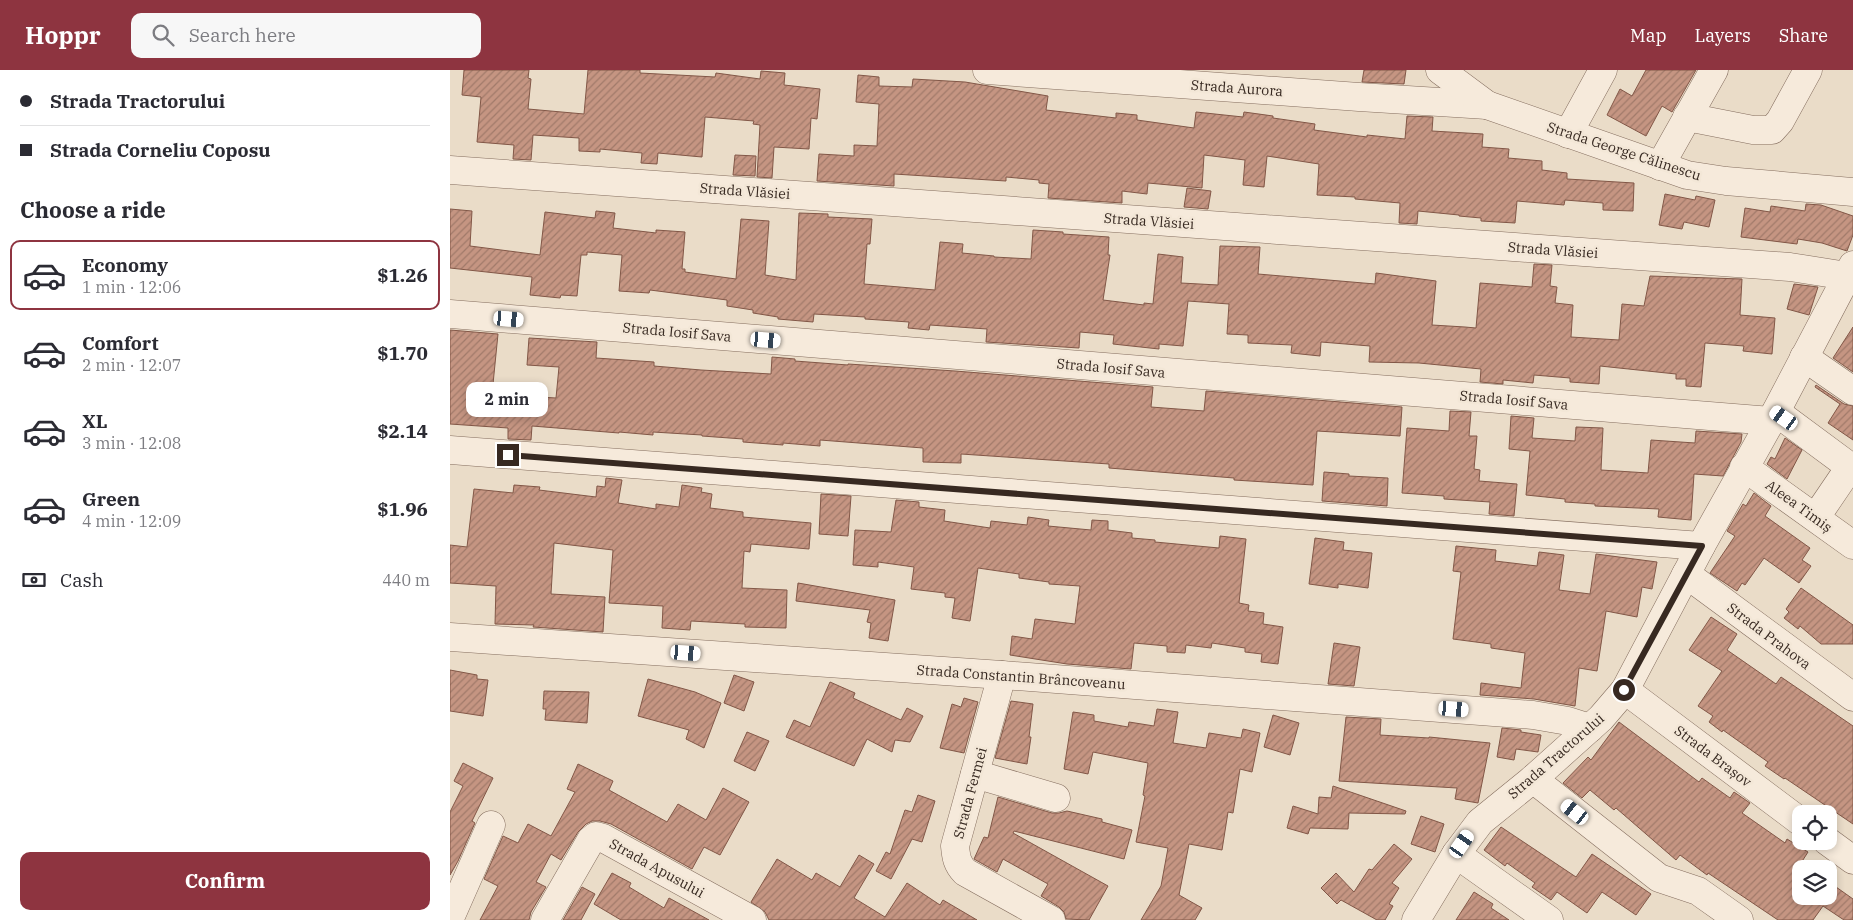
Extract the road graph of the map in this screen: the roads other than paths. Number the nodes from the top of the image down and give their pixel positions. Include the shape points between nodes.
1 (986, 70) edge
2 (1440, 70) edge
3 (1603, 70) edge
4 (1714, 70) edge
5 (1808, 70) edge
6 (1487, 105) junction
7 (1687, 117) junction
8 (1568, 134) junction
9 (1660, 166) junction
10 (450, 170) edge
11 (1853, 192) edge
12 (1850, 270) edge
13 (450, 314) edge
14 (1804, 357) junction
15 (1853, 391) edge
16 (1774, 417) junction
17 (450, 450) edge
18 (1744, 467) junction
19 (1852, 468) edge
20 (1816, 518) junction
21 (1853, 545) edge
22 (1702, 546) junction
23 (1686, 574) junction
24 (450, 637) edge
25 (1002, 675) junction
26 (1624, 690) junction
27 (1853, 697) edge
28 (1590, 728) junction
29 (975, 774) junction
30 (1533, 779) junction
31 (1056, 798) dead end
32 (1792, 815) edge
33 (491, 825) dead end
34 (1837, 848) edge
35 (1456, 854) junction
36 (1853, 860) edge
37 (450, 918) edge
38 (545, 920) edge
39 (752, 920) edge
40 (1051, 920) edge
41 (1416, 920) edge
42 (1549, 920) edge
43 (1739, 920) edge

1 - 6 street, Strada Aurora
2 - 6 street, Strada George Călinescu
3 - 8 street
4 - 7 street
5 - 7 street via 1772,130 1753,130
6 - 8 street, Strada George Călinescu
7 - 9 street
8 - 9 street, Strada George Călinescu
9 - 11 street, Strada George Călinescu via 1704,178
10 - 12 street, Strada Vlăsiei
12 - 14 street, Strada Tractorului
13 - 16 street, Strada Iosif Sava
14 - 15 street
14 - 16 street, Strada Tractorului
16 - 18 street, Strada Tractorului
16 - 19 street
17 - 22 street
18 - 20 street, Aleea Timiș
18 - 22 street, Strada Tractorului
19 - 20 street
20 - 21 street, Aleea Timiș
22 - 23 street, Strada Tractorului
23 - 26 street, Strada Tractorului
23 - 27 street, Strada Prahova
24 - 25 street, Strada Constantin Brâncoveanu
25 - 28 street, Strada Constantin Brâncoveanu via 1533,715
25 - 29 street, Strada Fermei
26 - 28 street, Strada Tractorului
26 - 32 street, Strada Brașov
28 - 30 street, Strada Tractorului
29 - 31 street
29 - 40 street, Strada Fermei via 955,846 959,866
30 - 35 street, Strada Tractorului via 1480,822
30 - 43 street via 1659,878 1698,891
33 - 37 street
34 - 36 street
35 - 41 street, Strada Tractorului
35 - 42 street
38 - 39 street, Strada Apusului via 596,836

